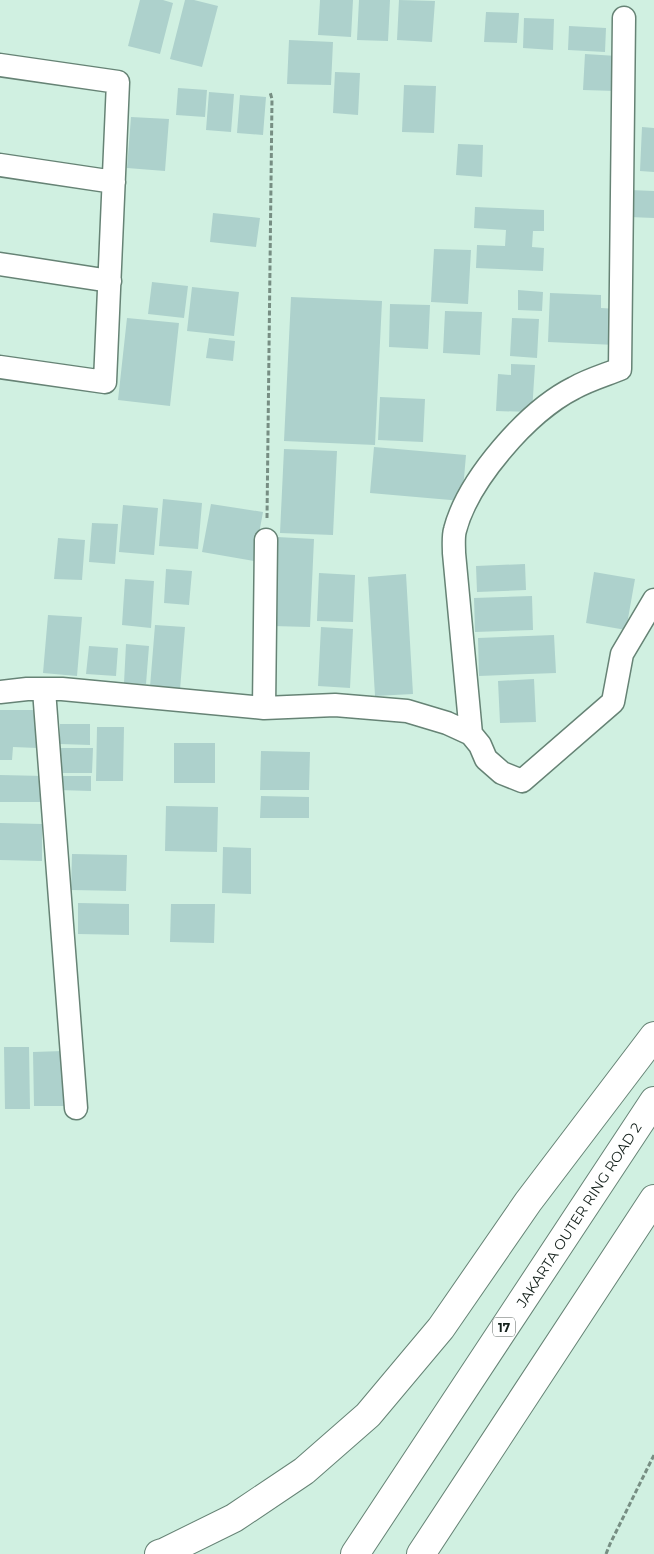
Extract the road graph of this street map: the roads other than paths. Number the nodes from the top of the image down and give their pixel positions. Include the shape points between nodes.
1 (624, 18) dead end
2 (0, 65) edge
3 (0, 165) edge
4 (114, 182) junction
5 (0, 264) edge
6 (110, 281) junction
7 (0, 367) edge
8 (266, 540) road end
9 (654, 600) edge
10 (44, 690) junction
11 (0, 692) edge
12 (264, 708) junction
13 (471, 734) junction
14 (654, 1036) edge
15 (654, 1101) edge
16 (76, 1108) dead end
17 (654, 1199) edge
18 (427, 1547) edge
19 (159, 1554) edge
20 (355, 1554) edge

1 - 13 street via 620,369 573,388 538,412 487,467 469,495 454,531
2 - 4 street via 118,82
3 - 4 street
4 - 6 street
5 - 6 street
6 - 7 street via 105,382
8 - 12 street
9 - 13 street via 622,654 613,702 522,781 502,773 486,759
10 - 11 street
10 - 12 street
10 - 16 street
12 - 13 street via 335,705 408,711
14 - 19 highway via 528,1202 441,1328 368,1415 304,1471 242,1513
15 - 20 highway, JAKARTA OUTER RING ROAD 2 / 17
17 - 18 highway

